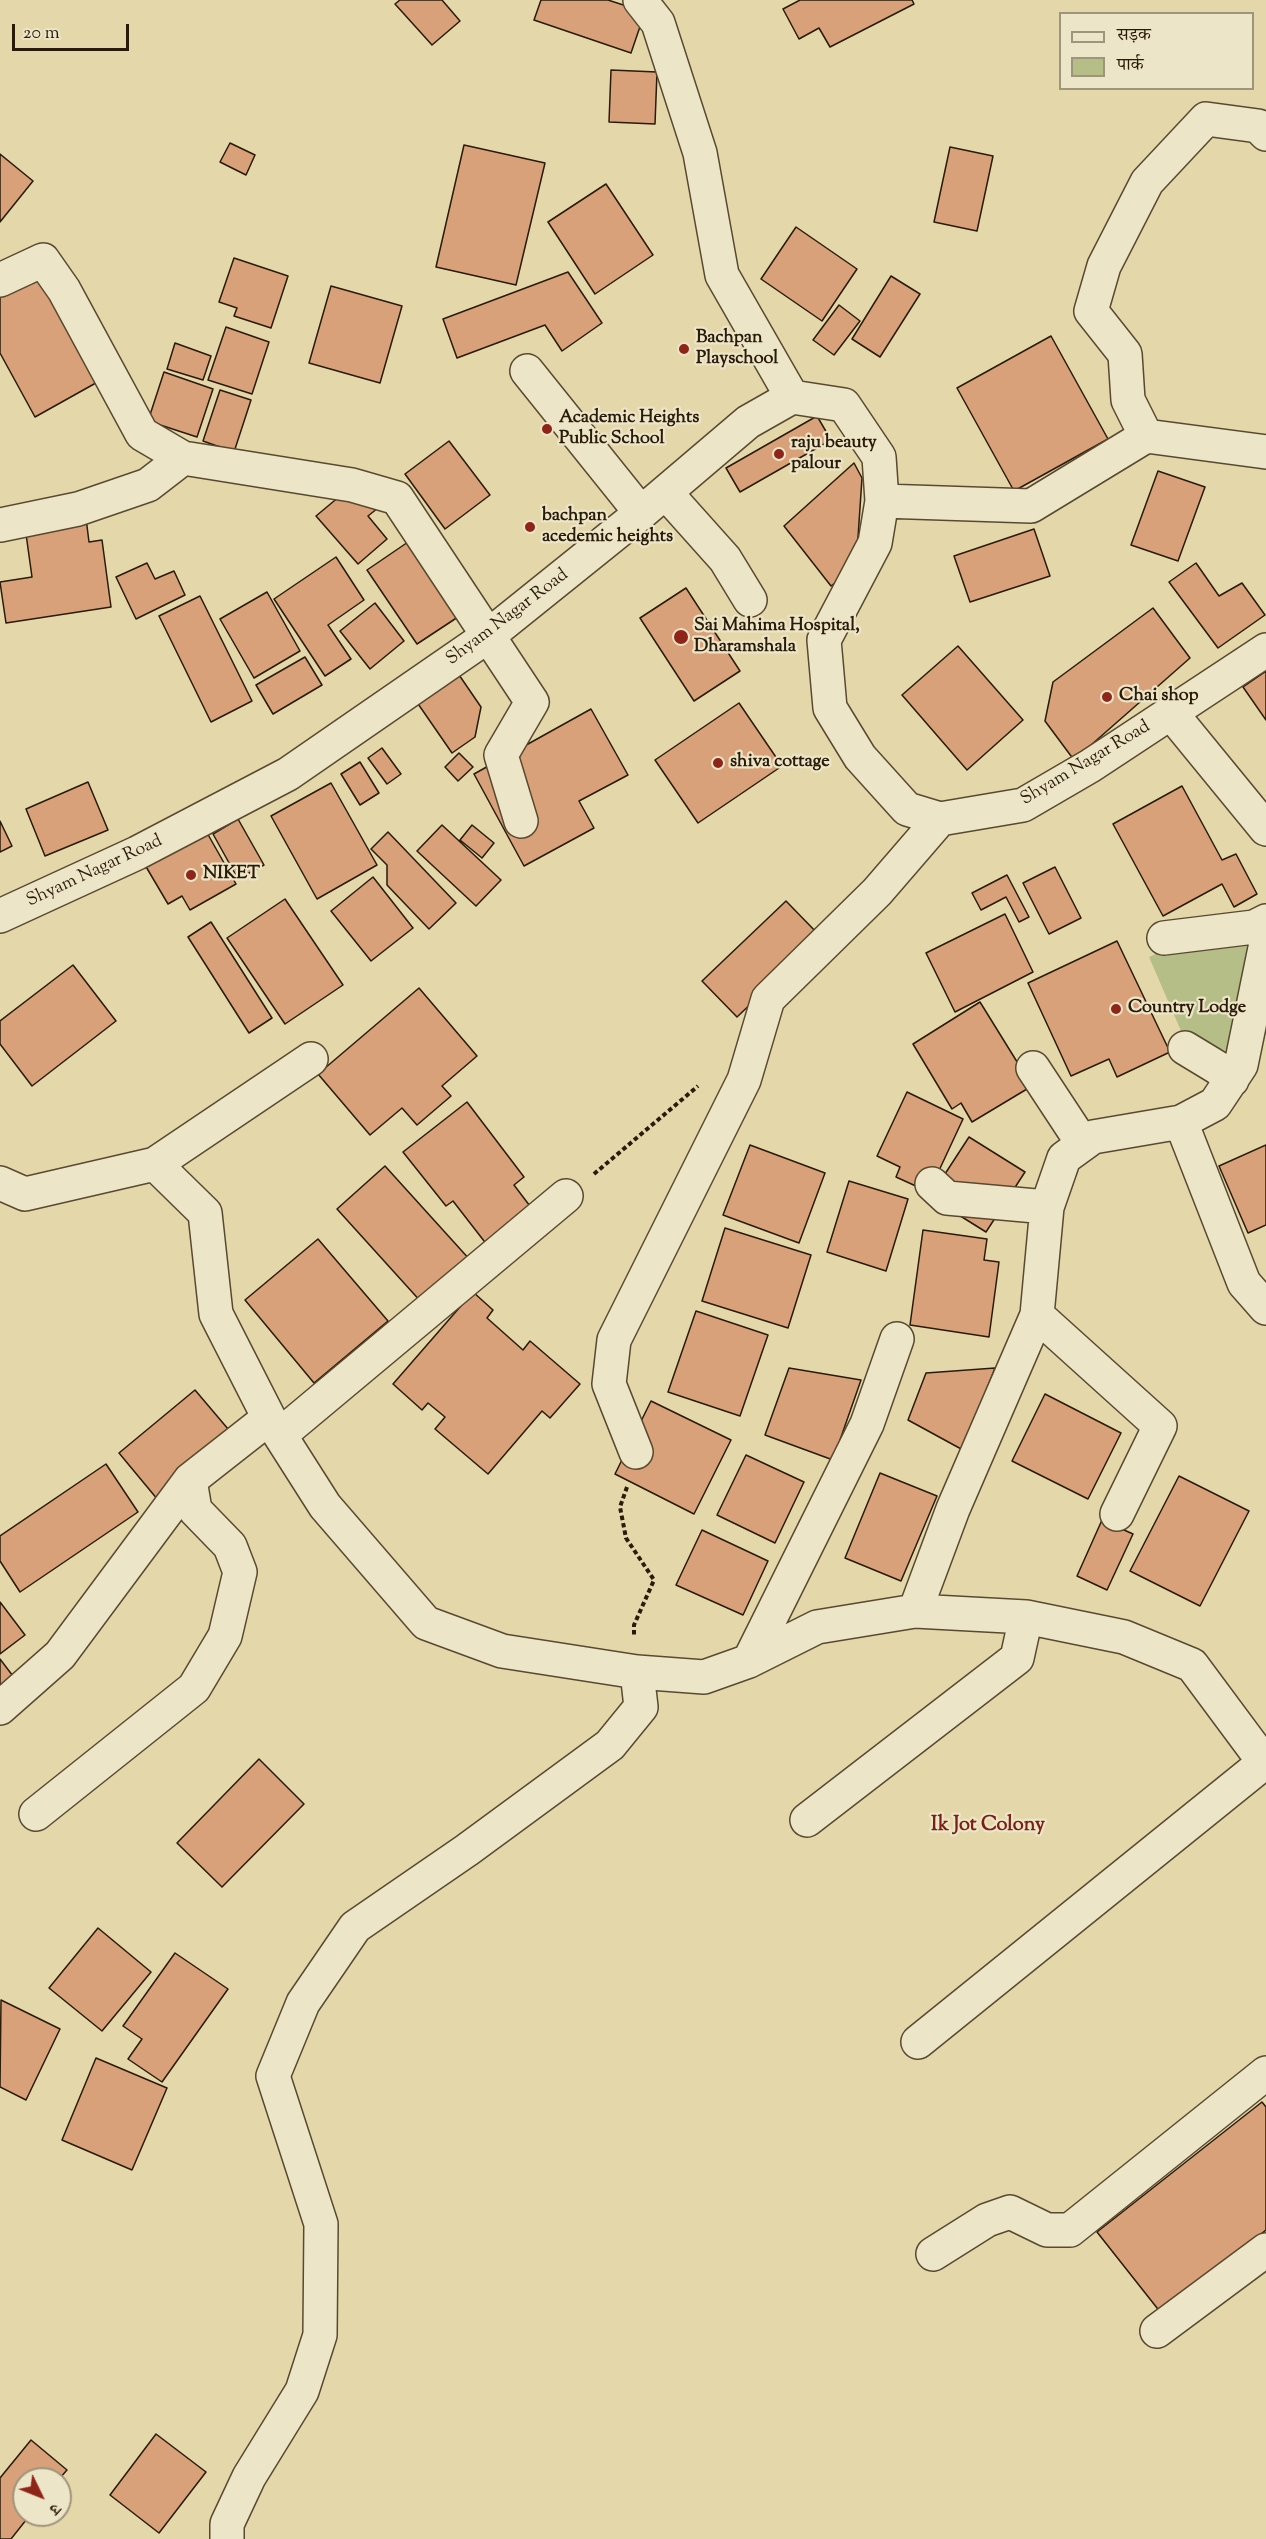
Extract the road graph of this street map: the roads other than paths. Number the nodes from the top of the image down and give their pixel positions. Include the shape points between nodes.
1 (640, 0) edge
2 (1266, 134) edge
3 (0, 280) edge
4 (527, 370) dead end
5 (792, 397) junction
6 (1146, 436) junction
7 (1266, 452) edge
8 (183, 458) junction
9 (882, 501) junction
10 (653, 503) junction
11 (0, 525) edge
12 (750, 600) dead end
13 (488, 636) junction
14 (1266, 650) edge
15 (1171, 713) junction
16 (940, 819) junction
17 (521, 821) dead end
18 (1266, 829) edge
19 (0, 916) edge
20 (1266, 921) edge
21 (1164, 938) dead end
22 (1266, 943) edge
23 (1185, 1048) dead end
24 (311, 1059) dead end
25 (1033, 1068) dead end
26 (1232, 1080) junction
27 (1181, 1122) junction
28 (1083, 1144) junction
29 (155, 1164) junction
30 (0, 1184) edge
31 (932, 1184) dead end
32 (566, 1196) road end
33 (1047, 1207) junction
34 (1266, 1308) edge
35 (1037, 1315) junction
36 (897, 1339) dead end
37 (275, 1426) junction
38 (636, 1452) road end
39 (190, 1480) junction
40 (1117, 1514) dead end
41 (915, 1611) junction
42 (1026, 1617) junction
43 (749, 1661) junction
44 (637, 1672) junction
45 (0, 1708) edge
46 (1265, 1761) edge
47 (36, 1814) dead end
48 (807, 1820) dead end
49 (918, 2042) dead end
50 (1266, 2073) edge
51 (1266, 2250) edge
52 (933, 2254) dead end
53 (1157, 2331) dead end
54 (227, 2539) edge

1 - 5 street via 658,24 700,153 722,275
2 - 6 street via 1258,126 1206,119 1147,182 1104,266 1091,311 1125,354 1128,400
3 - 8 street via 43,260 64,290 142,434
4 - 10 street
5 - 9 street, Shyam Nagar Road via 844,405 879,457
5 - 10 street, Shyam Nagar Road via 748,422
6 - 7 street
6 - 9 street via 1031,506
8 - 11 street via 148,485 78,509
8 - 13 street via 352,485 397,498
9 - 16 street, Shyam Nagar Road via 875,543 824,640 830,708 860,757 907,809
10 - 12 street via 725,559
10 - 13 street, Shyam Nagar Road
13 - 17 street via 532,702 501,755
13 - 19 street, Shyam Nagar Road via 288,774 137,853
14 - 15 street, Shyam Nagar Road
15 - 16 street, Shyam Nagar Road via 1023,805
15 - 18 street
16 - 38 street via 877,892 768,999 744,1080 614,1340 609,1384
20 - 21 street via 1254,927
22 - 26 street via 1241,1065
23 - 26 street
24 - 29 street
25 - 28 street
26 - 27 street via 1215,1104
27 - 28 street via 1093,1137
27 - 34 street via 1244,1283
28 - 33 street via 1064,1158
29 - 30 street via 25,1194
29 - 37 street via 206,1213 216,1314
31 - 33 street via 947,1198
32 - 37 street
33 - 35 street
35 - 40 street via 1160,1426
35 - 41 street via 953,1509
36 - 43 street via 867,1424
37 - 39 street
37 - 44 street via 325,1506 426,1623 502,1651
39 - 45 street via 60,1655
39 - 47 street via 195,1510 230,1546 240,1572 225,1636 194,1688
41 - 42 street
41 - 43 street via 817,1627
42 - 46 street via 1124,1637 1192,1665
42 - 48 street via 1017,1658
43 - 44 street via 704,1677
44 - 54 street via 640,1707 610,1745 355,1927 303,2003 273,2076 321,2224 320,2335 302,2391 249,2477 227,2524
46 - 49 street
50 - 52 street via 1070,2230 1047,2230 1010,2212 987,2220
51 - 53 street

